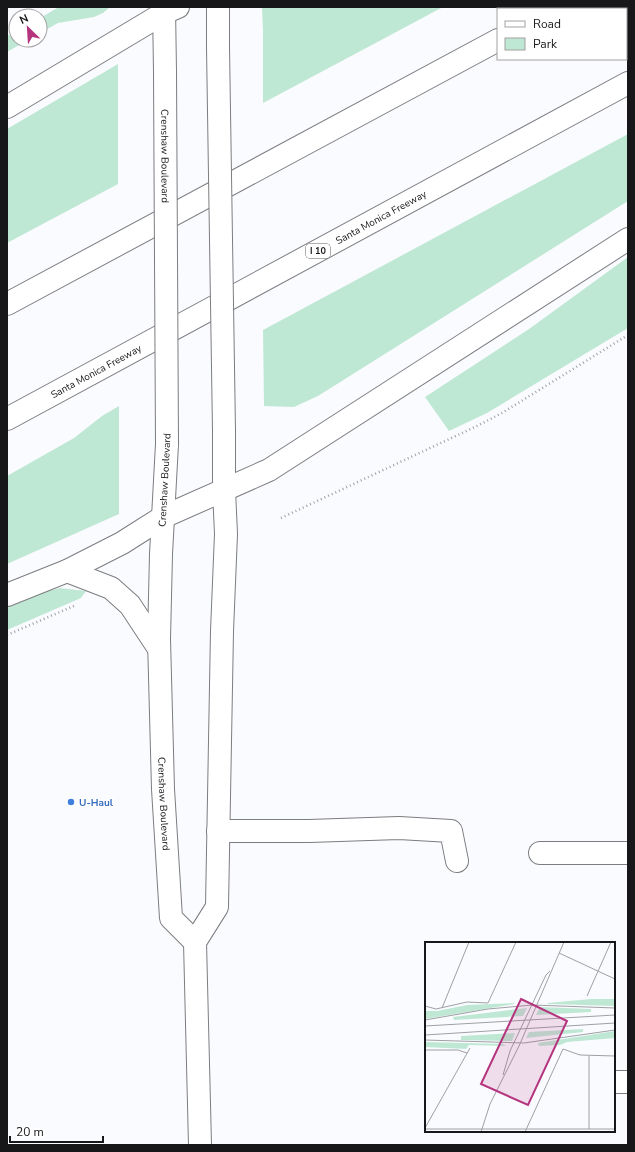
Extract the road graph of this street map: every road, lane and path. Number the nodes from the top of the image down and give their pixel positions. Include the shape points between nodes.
1 (218, 7) edge
2 (169, 9) edge
3 (497, 41) edge
4 (628, 84) edge
5 (7, 107) edge
6 (628, 239) edge
7 (7, 304) edge
8 (628, 335) edge
9 (7, 419) edge
10 (224, 490) junction
11 (163, 517) junction
12 (281, 518) dead end
13 (67, 571) junction
14 (7, 595) edge
15 (80, 603) dead end
16 (7, 635) edge
17 (159, 649) junction
18 (218, 831) junction
19 (540, 853) dead end
20 (628, 853) edge
21 (457, 861) dead end
22 (196, 942) junction
23 (615, 1082) edge
24 (628, 1082) edge
25 (200, 1145) edge

1 - 10 main road, bridge
2 - 5 main road
2 - 11 main road, Crenshaw Boulevard, bridge via 165,72 167,444
3 - 7 main road
4 - 9 main road, Santa Monica Freeway / I 10
6 - 10 main road via 269,470
8 - 12 path via 502,413
10 - 11 main road
10 - 18 main road via 226,534
11 - 13 main road via 122,543
11 - 17 main road, Crenshaw Boulevard
13 - 14 main road
13 - 17 main road via 116,592 130,605
15 - 16 path
17 - 22 main road, Crenshaw Boulevard via 163,789 171,918
18 - 21 main road via 399,828 452,830
18 - 22 main road via 217,907
19 - 20 main road
22 - 25 main road
23 - 24 main road

